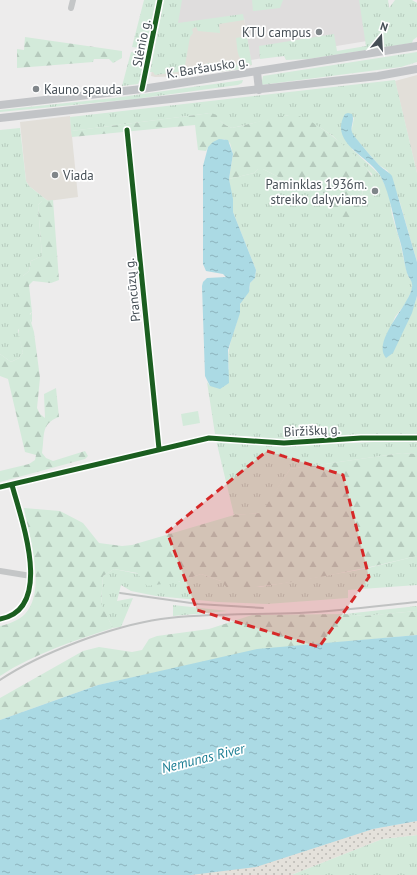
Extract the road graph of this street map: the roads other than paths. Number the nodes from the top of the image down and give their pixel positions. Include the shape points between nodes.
1 (73, 0) edge
2 (160, 0) edge
3 (71, 8) dead end
4 (417, 46) edge
5 (417, 69) edge
6 (257, 72) junction
7 (142, 89) junction
8 (259, 90) junction
9 (0, 105) edge
10 (0, 118) edge
11 (127, 130) dead end
12 (417, 438) edge
13 (159, 448) junction
14 (12, 485) junction
15 (0, 488) edge
16 (0, 571) edge
17 (31, 576) junction
18 (0, 619) edge

1 - 3 street
2 - 7 street, Slėnio g.
4 - 6 main road, K. Baršausko g.
5 - 8 main road, K. Baršausko g.
6 - 7 main road, K. Baršausko g.
6 - 8 main road
7 - 9 main road, K. Baršausko g.
8 - 10 main road, K. Baršausko g.
11 - 13 street, Prancūzų g.
12 - 13 street, Biržiškų g. via 361,438 284,443 208,438
13 - 14 street
14 - 15 street
14 - 17 street via 25,536
16 - 17 street
17 - 18 street via 21,609 16,614

